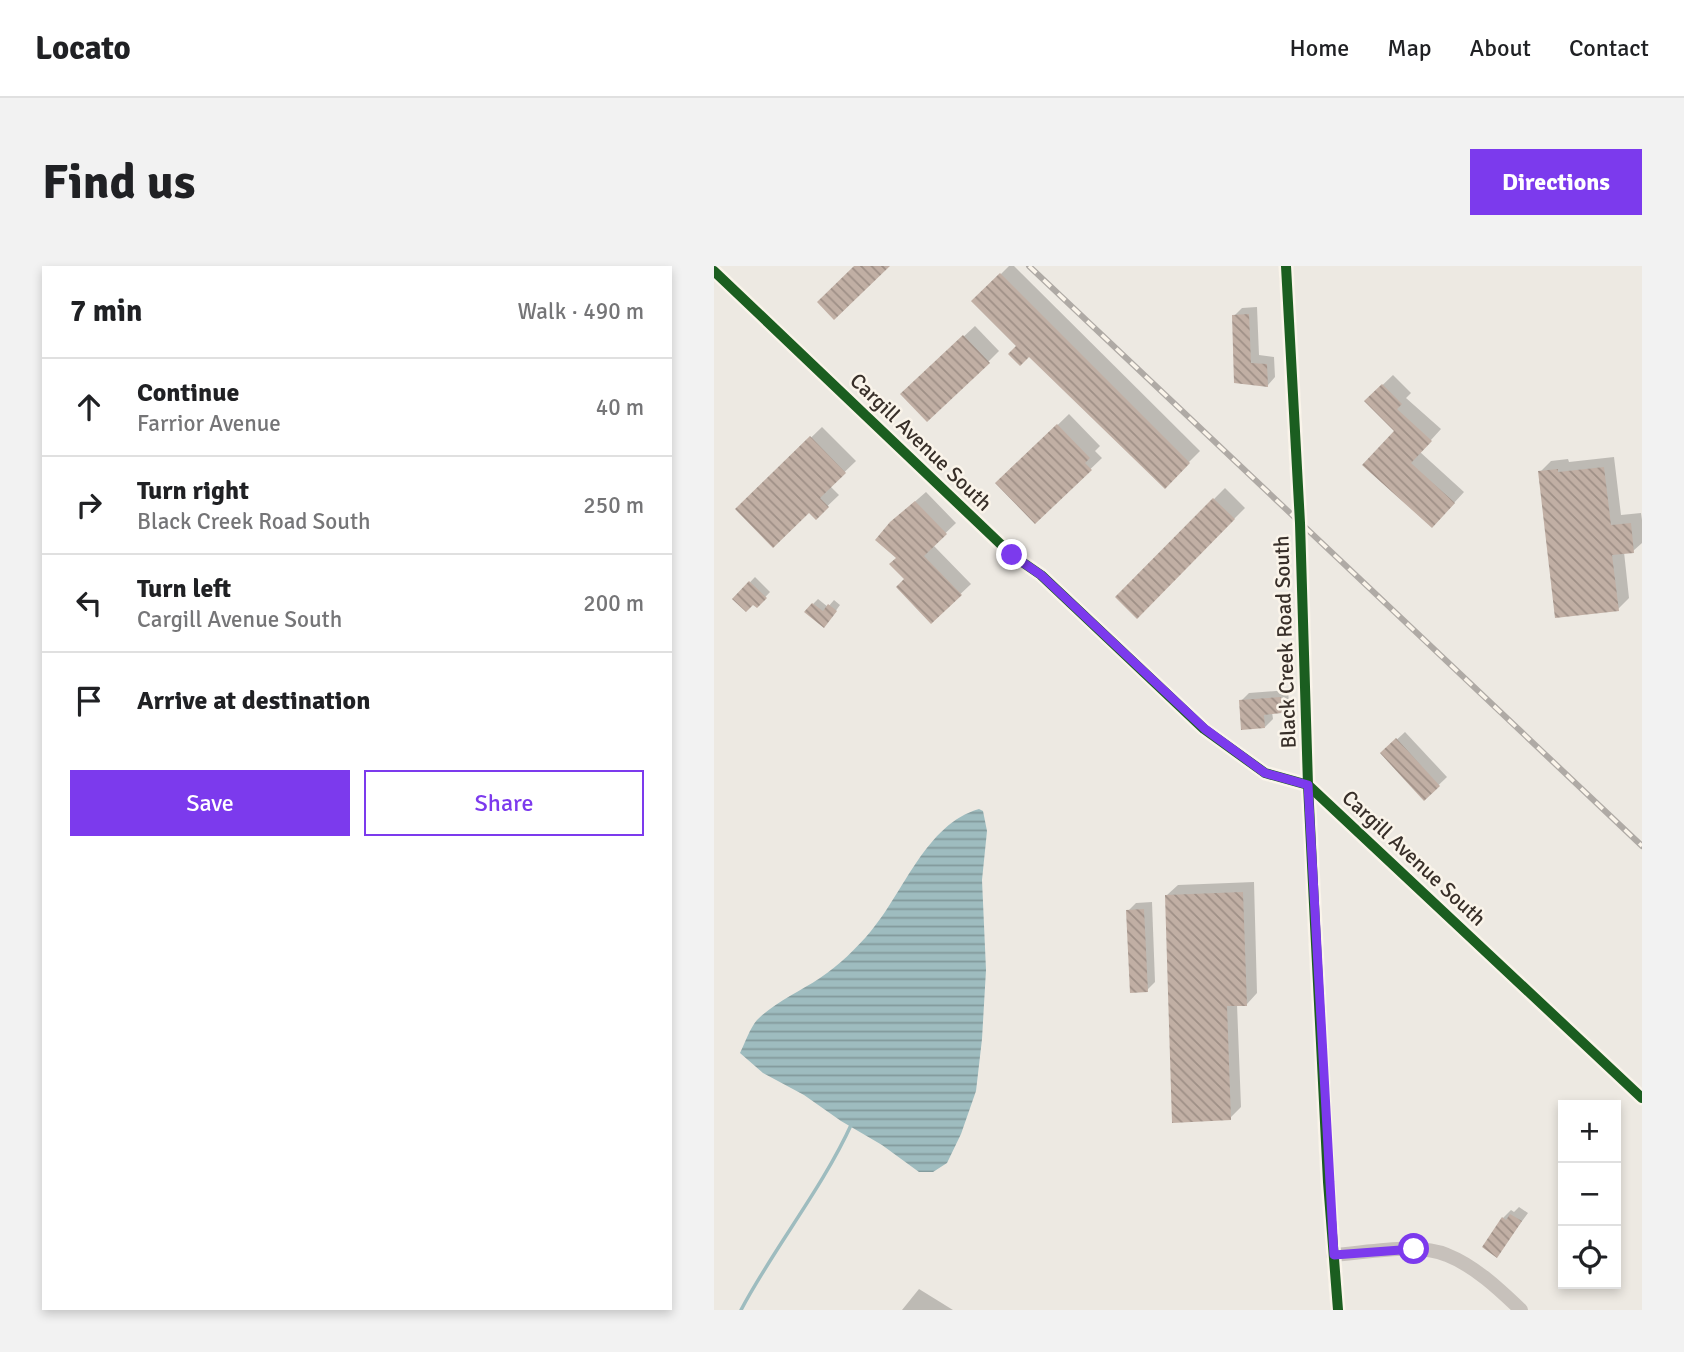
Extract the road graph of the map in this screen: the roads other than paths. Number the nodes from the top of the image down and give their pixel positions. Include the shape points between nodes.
1 (1286, 266) edge
2 (714, 271) edge
3 (1308, 785) junction
4 (1642, 1098) edge
5 (1334, 1255) junction
6 (1338, 1310) edge
7 (1521, 1310) edge

1 - 3 street, Black Creek Road South
2 - 3 street, Cargill Avenue South via 1012,555 1041,575 1205,729 1265,773
3 - 4 street, Cargill Avenue South
3 - 5 street, Black Creek Road South
5 - 6 street, Black Creek Road South
5 - 7 street via 1414,1249 1447,1255

